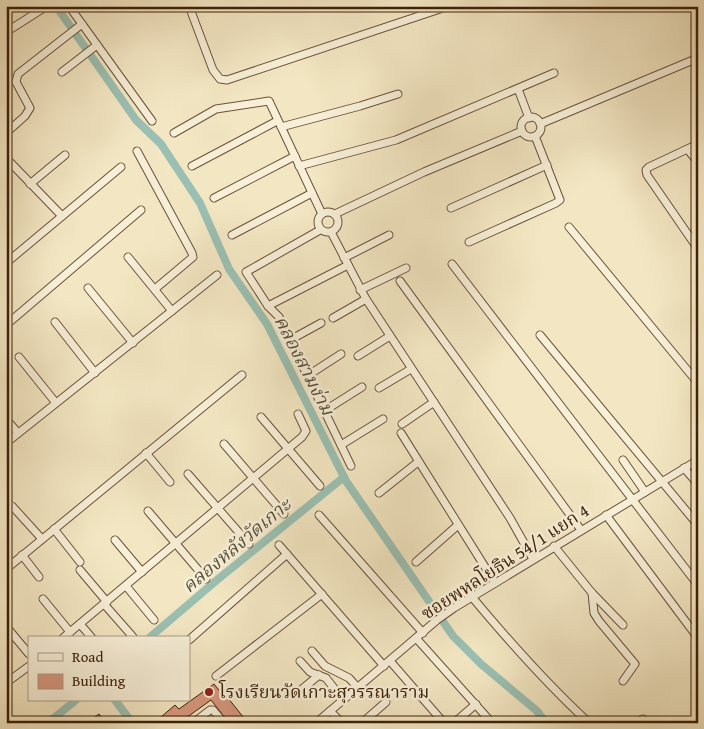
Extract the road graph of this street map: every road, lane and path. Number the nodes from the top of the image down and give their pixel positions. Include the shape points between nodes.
1 (47, 6) edge
2 (69, 6) edge
3 (189, 6) edge
4 (449, 6) edge
5 (80, 25) junction
6 (6, 32) edge
7 (96, 46) junction
8 (698, 58) edge
9 (62, 72) dead end
10 (554, 73) dead end
11 (518, 89) junction
12 (398, 94) dead end
13 (529, 118) junction
14 (152, 121) dead end
15 (279, 124) junction
16 (540, 124) junction
17 (522, 131) junction
18 (6, 133) edge
19 (174, 133) dead end
20 (535, 136) junction
21 (698, 144) edge
22 (688, 150) junction
23 (137, 151) dead end
24 (65, 155) dead end
25 (294, 156) junction
26 (6, 158) edge
27 (698, 162) edge
28 (547, 165) junction
29 (192, 166) dead end
30 (299, 166) junction
31 (121, 167) dead end
32 (30, 184) junction
33 (312, 193) junction
34 (214, 198) dead end
35 (451, 208) dead end
36 (141, 210) dead end
37 (322, 214) junction
38 (335, 214) junction
39 (62, 216) junction
40 (569, 227) dead end
41 (320, 230) junction
42 (331, 232) junction
43 (232, 235) dead end
44 (390, 235) dead end
45 (468, 242) dead end
46 (698, 249) edge
47 (128, 257) dead end
48 (346, 261) junction
49 (6, 263) edge
50 (452, 264) dead end
51 (406, 268) dead end
52 (217, 275) dead end
53 (400, 281) dead end
54 (88, 288) dead end
55 (155, 289) junction
56 (360, 290) junction
57 (366, 299) junction
58 (268, 306) junction
59 (172, 311) junction
60 (333, 318) dead end
61 (54, 322) dead end
62 (321, 323) dead end
63 (6, 325) edge
64 (540, 335) dead end
65 (390, 336) junction
66 (290, 340) junction
67 (133, 343) junction
68 (341, 354) dead end
69 (358, 356) dead end
70 (19, 357) dead end
71 (411, 369) junction
72 (95, 373) junction
73 (242, 375) dead end
74 (307, 376) junction
75 (698, 383) edge
76 (362, 387) dead end
77 (379, 388) dead end
78 (434, 402) junction
79 (56, 403) junction
80 (324, 411) junction
81 (298, 414) dead end
82 (261, 416) dead end
83 (6, 419) edge
84 (383, 419) dead end
85 (402, 424) dead end
86 (401, 433) dead end
87 (18, 434) junction
88 (6, 443) edge
89 (224, 444) dead end
90 (341, 444) junction
91 (288, 448) junction
92 (146, 453) junction
93 (623, 460) dead end
94 (698, 460) edge
95 (418, 462) junction
96 (351, 466) dead end
97 (684, 468) junction
98 (188, 474) dead end
99 (253, 478) junction
100 (170, 482) dead end
101 (662, 482) junction
102 (698, 484) edge
103 (320, 486) dead end
104 (645, 492) junction
105 (379, 493) dead end
106 (632, 500) junction
107 (12, 506) dead end
108 (217, 508) junction
109 (148, 510) dead end
110 (284, 514) dead end
111 (319, 515) dead end
112 (606, 515) junction
113 (458, 525) junction
114 (698, 526) edge
115 (54, 529) junction
116 (581, 530) junction
117 (42, 539) junction
118 (115, 540) dead end
119 (176, 543) junction
120 (249, 544) dead end
121 (279, 545) dead end
122 (554, 546) junction
123 (287, 554) junction
124 (22, 555) junction
125 (533, 559) junction
126 (80, 562) dead end
127 (416, 562) dead end
128 (6, 568) edge
129 (80, 570) dead end
130 (142, 572) junction
131 (39, 577) dead end
132 (206, 579) dead end
133 (495, 583) junction
134 (698, 585) edge
135 (126, 586) junction
136 (592, 593) junction
137 (322, 594) junction
138 (472, 597) junction
139 (42, 599) dead end
140 (105, 603) junction
141 (154, 620) dead end
142 (80, 624) junction
143 (623, 625) dead end
144 (9, 630) dead end
145 (70, 632) junction
146 (423, 633) junction
147 (65, 636) edge
148 (90, 636) edge
149 (132, 636) edge
150 (416, 638) junction
151 (698, 638) edge
152 (190, 639) edge
153 (312, 651) dead end
154 (28, 653) edge
155 (300, 661) dead end
156 (390, 661) junction
157 (384, 666) junction
158 (28, 667) edge
159 (319, 675) junction
160 (216, 676) dead end
161 (623, 681) dead end
162 (6, 683) edge
163 (358, 688) junction
164 (295, 695) dead end
165 (343, 700) junction
166 (386, 702) dead end
167 (476, 704) junction
168 (330, 711) junction
169 (586, 720) dead end
170 (192, 723) edge
171 (224, 723) edge
172 (316, 723) edge
173 (342, 723) edge
174 (362, 723) edge
175 (444, 723) edge
176 (454, 723) edge
177 (492, 723) edge

1 - 6 street
2 - 5 street
3 - 4 street via 213,70 220,80
5 - 7 street
5 - 18 street via 18,74 16,82 30,108
7 - 9 street
7 - 14 street
8 - 16 street
10 - 11 street
11 - 13 street
11 - 30 street via 396,140
12 - 15 street
13 - 16 street
13 - 17 street via 523,122
15 - 19 street via 269,101 216,109
15 - 25 street
15 - 29 street
16 - 20 street
17 - 20 street via 528,137
17 - 38 street
20 - 28 street
21 - 22 street
22 - 27 street
22 - 46 street via 646,170
23 - 55 street via 193,257
24 - 32 street
25 - 30 street
25 - 34 street
26 - 32 street
28 - 35 street
28 - 45 street via 560,200
30 - 33 street
31 - 39 street
32 - 39 street
33 - 37 street
33 - 43 street
36 - 63 street
37 - 38 street
37 - 41 street via 317,220
38 - 42 street via 338,224
39 - 49 street
40 - 75 street
41 - 42 street
41 - 58 street via 246,272
42 - 48 street
44 - 48 street
47 - 55 street
48 - 56 street
48 - 58 street
50 - 106 street
51 - 56 street
52 - 59 street
53 - 116 street
54 - 67 street
55 - 59 street
56 - 57 street
57 - 60 street
57 - 65 street
58 - 66 street via 279,318
59 - 67 street
61 - 72 street
62 - 66 street
64 - 101 street
65 - 69 street
65 - 71 street
66 - 74 street
67 - 72 street
68 - 74 street
70 - 79 street
71 - 77 street
71 - 78 street
72 - 79 street
73 - 92 street
74 - 80 street
76 - 80 street
78 - 85 street
78 - 125 street
79 - 87 street
80 - 90 street
81 - 91 street via 306,431
82 - 91 street
83 - 87 street
84 - 90 street
86 - 95 street
87 - 88 street
89 - 99 street
90 - 96 street
91 - 99 street
91 - 103 street
92 - 100 street
92 - 115 street
93 - 104 street
94 - 97 street, ซอยพหลโยธิน 54/1 แยก 4
95 - 105 street
95 - 113 street
97 - 101 street, ซอยพหลโยธิน 54/1 แยก 4
97 - 102 street
98 - 108 street
99 - 108 street
99 - 110 street
101 - 104 street, ซอยพหลโยธิน 54/1 แยก 4
101 - 114 street
104 - 106 street, ซอยพหลโยธิน 54/1 แยก 4
106 - 112 street, ซอยพหลโยธิน 54/1 แยก 4
106 - 134 street
107 - 117 street
108 - 119 street
108 - 120 street
109 - 119 street
111 - 146 street
112 - 116 street, ซอยพหลโยธิน 54/1 แยก 4
112 - 151 street
113 - 127 street
113 - 133 street
115 - 117 street
115 - 126 street
116 - 122 street, ซอยพหลโยธิน 54/1 แยก 4
117 - 124 street
118 - 130 street
119 - 130 street
119 - 132 street
121 - 123 street
122 - 125 street, ซอยพหลโยธิน 54/1 แยก 4
122 - 136 street
123 - 137 street
123 - 152 street
124 - 128 street
124 - 131 street
125 - 133 street, ซอยพหลโยธิน 54/1 แยก 4
129 - 140 street
130 - 135 street
133 - 138 street, ซอยพหลโยธิน 54/1 แยก 4
135 - 140 street
135 - 141 street
136 - 143 street
136 - 161 street via 594,612 599,621 635,664
137 - 157 street
137 - 160 street
138 - 146 street, ซอยพหลโยธิน 54/1 แยก 4
138 - 169 street
139 - 145 street
140 - 142 street
140 - 149 street
142 - 145 street
142 - 148 street
144 - 154 street
145 - 147 street
146 - 150 street, ซอยพหลโยธิน 54/1 แยก 4
150 - 156 street, ซอยพหลโยธิน 54/1 แยก 4
150 - 167 street
153 - 163 street via 325,666 349,678
155 - 159 street via 310,672
156 - 157 street, ซอยพหลโยธิน 54/1 แยก 4
156 - 175 street
157 - 163 street, ซอยพหลโยธิน 54/1 แยก 4
158 - 162 street
159 - 164 street
159 - 165 street via 326,678
163 - 165 street, ซอยพหลโยธิน 54/1 แยก 4
165 - 168 street, ซอยพหลโยธิน 54/1 แยก 4
166 - 174 street
167 - 176 street
167 - 177 street
168 - 172 street, ซอยพหลโยธิน 54/1 แยก 4
168 - 173 street
170 - 171 street via 214,710

